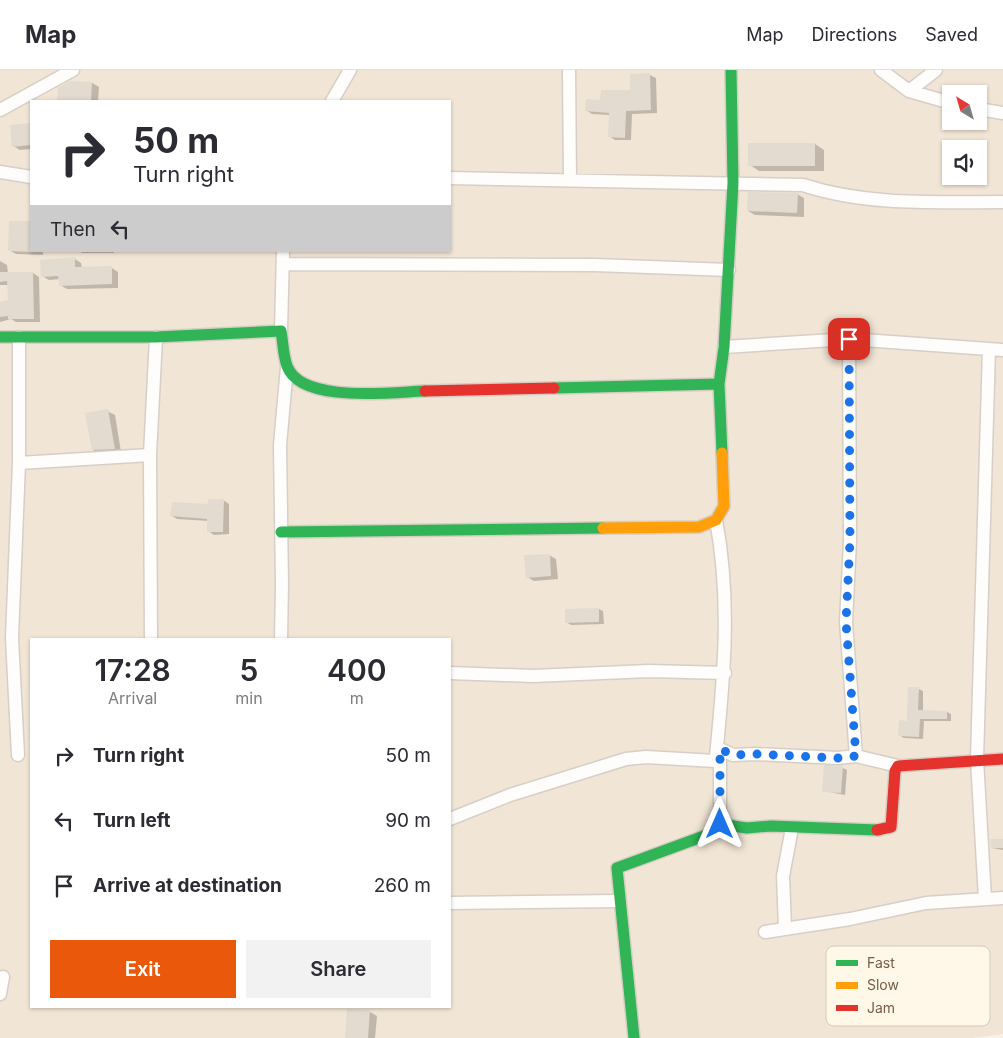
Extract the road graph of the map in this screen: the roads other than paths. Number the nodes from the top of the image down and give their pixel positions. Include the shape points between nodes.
1 (73, 70) edge
2 (350, 70) edge
3 (569, 70) edge
4 (731, 70) edge
5 (880, 70) edge
6 (936, 70) edge
7 (909, 91) junction
8 (333, 100) edge
9 (942, 100) edge
10 (0, 110) edge
11 (988, 110) edge
12 (1003, 113) edge
13 (0, 172) edge
14 (30, 177) edge
15 (451, 178) edge
16 (570, 179) junction
17 (732, 183) junction
18 (1003, 202) edge
19 (283, 258) edge
20 (729, 270) junction
21 (281, 331) junction
22 (0, 337) edge
23 (19, 337) junction
24 (156, 338) junction
25 (849, 339) junction
26 (724, 347) junction
27 (988, 349) junction
28 (1003, 350) edge
29 (287, 367) junction
30 (719, 384) junction
31 (150, 455) junction
32 (19, 463) junction
33 (716, 520) junction
34 (281, 532) junction
35 (151, 638) edge
36 (281, 638) edge
37 (451, 673) edge
38 (725, 673) junction
39 (18, 755) dead end
40 (717, 755) junction
41 (856, 756) junction
42 (1003, 758) edge
43 (977, 759) junction
44 (898, 766) junction
45 (451, 819) edge
46 (720, 824) junction
47 (792, 828) junction
48 (1003, 898) edge
49 (985, 899) junction
50 (619, 901) junction
51 (451, 903) edge
52 (785, 928) junction
53 (765, 932) dead end
54 (3, 977) dead end
55 (0, 994) edge
56 (634, 1038) edge

1 - 10 street
2 - 8 street
3 - 16 street
4 - 17 street
5 - 7 street
6 - 7 street
7 - 9 street
11 - 12 street
13 - 14 street
15 - 16 street
16 - 17 street
17 - 18 street via 803,185 848,197 921,202
17 - 20 street
19 - 20 street
19 - 21 street
20 - 26 street
21 - 24 street
21 - 29 street
22 - 23 street
23 - 24 street
23 - 32 street
24 - 31 street
25 - 26 street
25 - 27 street
25 - 41 street via 850,541 846,622
26 - 30 street
27 - 28 street
27 - 43 street
29 - 30 street via 302,384 336,393
29 - 34 street via 280,445
30 - 33 street via 724,506
31 - 32 street
31 - 35 street
32 - 39 street via 12,638
33 - 34 street via 699,528
33 - 38 street via 726,608
34 - 36 street
37 - 38 street via 533,676 649,671
38 - 40 street
40 - 41 street
40 - 45 street via 626,759 510,794
40 - 46 street
41 - 44 street
42 - 43 street
43 - 44 street
43 - 49 street
44 - 47 street via 895,770 891,826 884,830
46 - 47 street
46 - 50 street via 715,832 617,868
47 - 52 street via 783,876
48 - 49 street
49 - 52 street via 926,903
50 - 51 street
50 - 56 street
52 - 53 street
54 - 55 street

